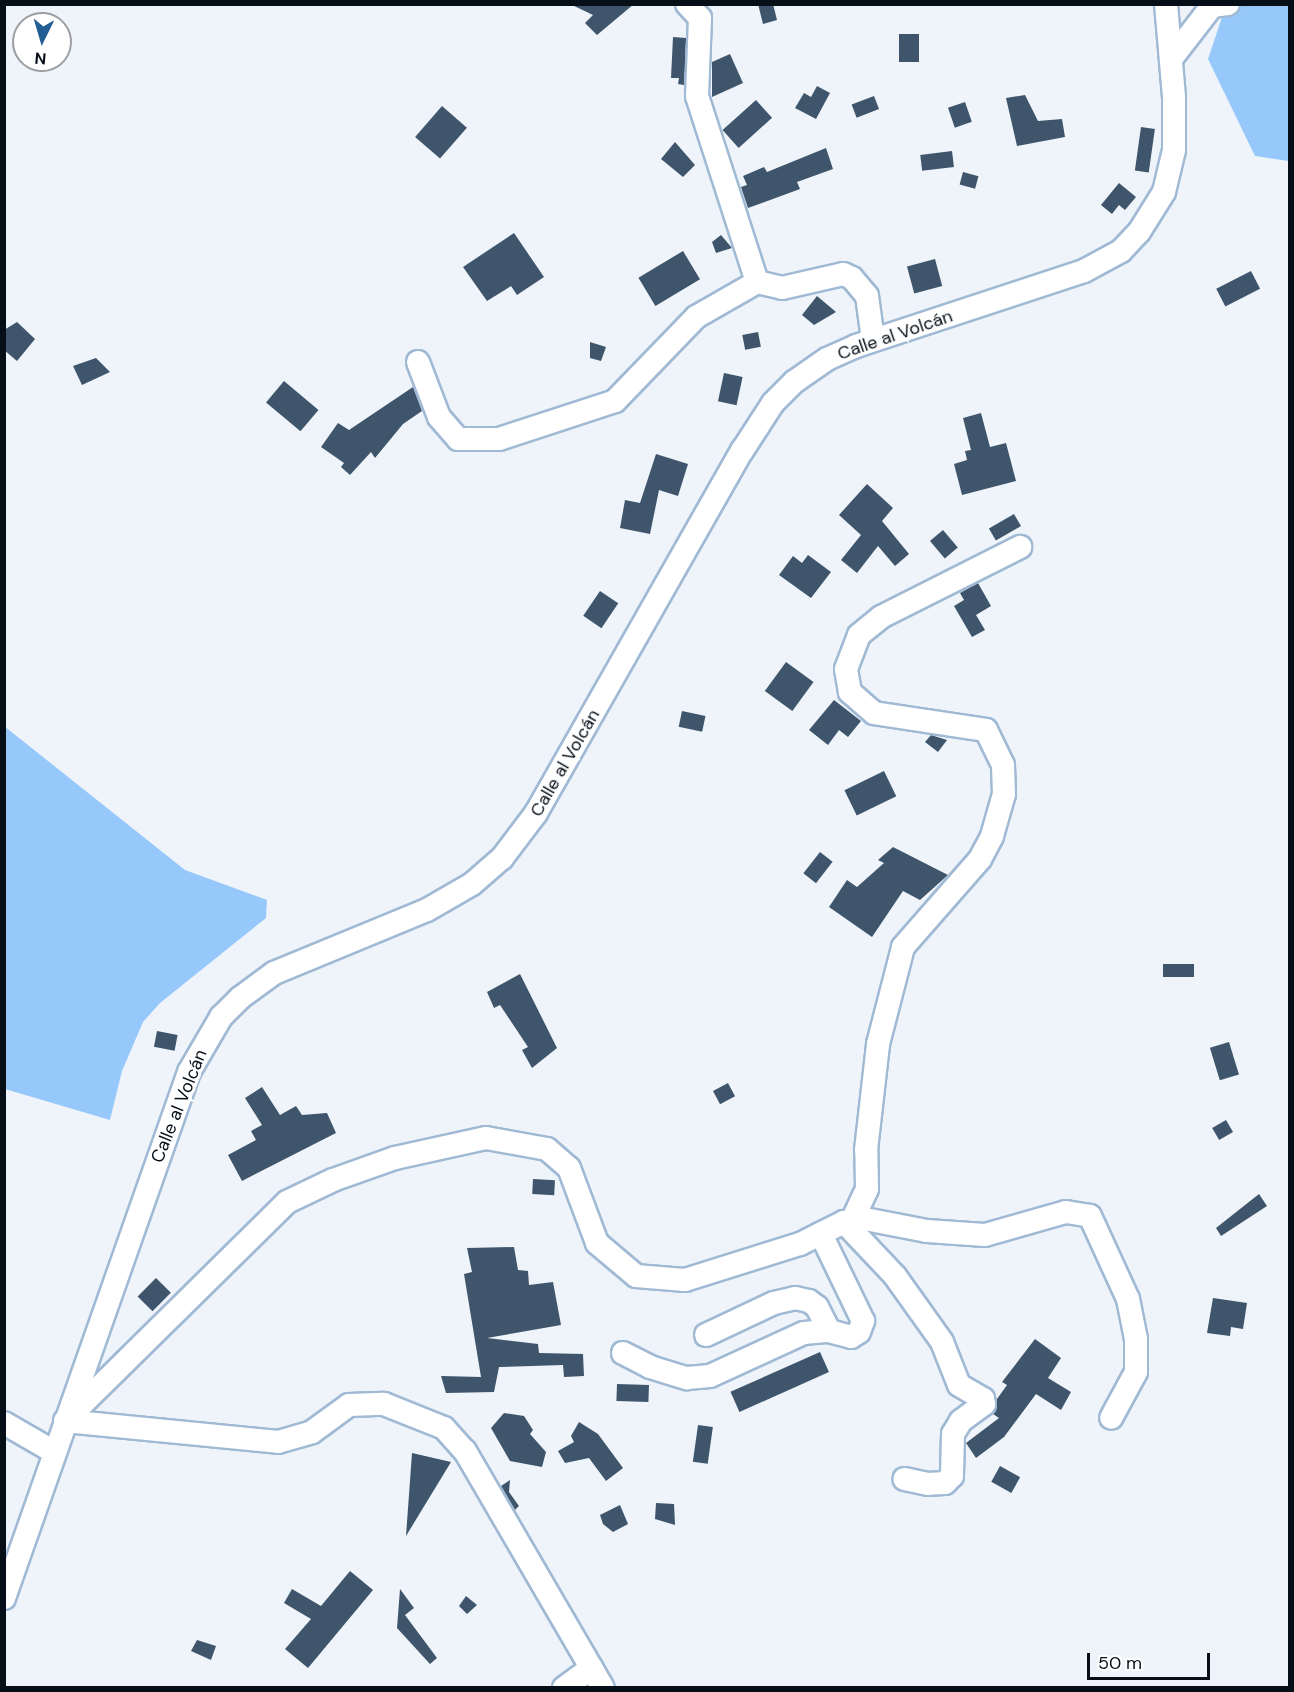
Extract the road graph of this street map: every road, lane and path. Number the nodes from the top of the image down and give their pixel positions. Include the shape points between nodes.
1 (687, 4) edge
2 (1166, 4) edge
3 (1228, 4) edge
4 (1171, 59) junction
5 (757, 282) junction
6 (873, 340) junction
7 (418, 363) dead end
8 (1020, 546) dead end
9 (848, 1222) junction
10 (821, 1234) junction
11 (829, 1331) junction
12 (706, 1335) dead end
13 (623, 1353) dead end
14 (1111, 1418) dead end
15 (65, 1421) junction
16 (4, 1423) edge
17 (54, 1452) junction
18 (905, 1479) dead end
19 (4, 1598) edge
20 (597, 1678) edge
21 (564, 1688) edge

1 - 5 street via 700,18 697,96
2 - 4 street, Calle al Volcán
3 - 4 street via 1212,6
4 - 6 street, Calle al Volcán via 1175,138 1171,171 1154,212 1121,251 1084,272
5 - 6 street via 782,288 843,274 852,278 867,296
5 - 7 street via 696,317 615,401 499,439 458,439 439,417
6 - 15 street, Calle al Volcán via 810,370 773,403 536,813 502,858 472,884 427,910 274,973 221,1017 189,1072
8 - 9 street via 881,617 859,635 846,669 850,692 874,713 986,730 1003,765 1004,794 998,820 980,859 903,947 878,1044 866,1150 867,1190
9 - 10 street
9 - 14 street via 865,1219 927,1231 985,1235 1066,1212 1090,1216 1128,1299 1136,1339 1136,1372
9 - 18 street via 895,1276 942,1342 959,1385 984,1404 961,1421 953,1434 951,1476 945,1483
10 - 11 street via 862,1321 859,1332 851,1337
10 - 15 street via 685,1280 636,1276 597,1243 569,1168 546,1149 486,1138 395,1158 333,1180 287,1202
11 - 12 street via 817,1307 795,1298 774,1303
11 - 13 street via 804,1333 710,1376 687,1378 669,1374
15 - 17 street, Calle al Volcán
15 - 20 street via 278,1442 312,1432 349,1406 384,1404 444,1428 465,1451
16 - 17 street
17 - 19 street, Calle al Volcán
20 - 21 street

